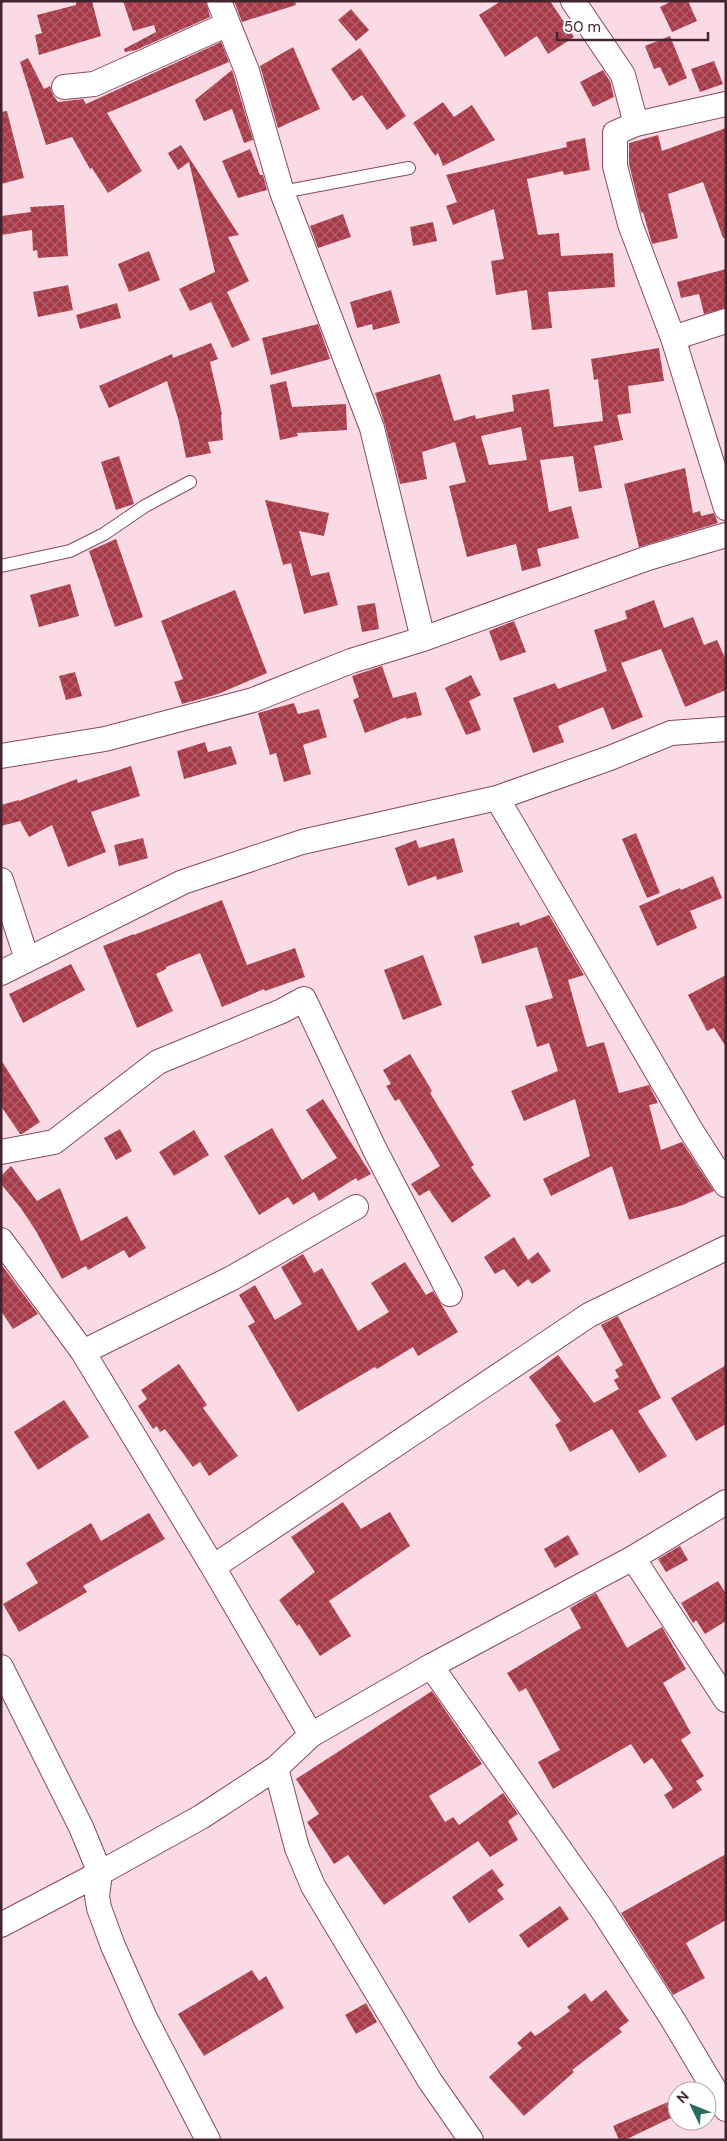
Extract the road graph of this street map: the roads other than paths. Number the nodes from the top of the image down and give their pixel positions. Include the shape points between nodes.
1 (220, 1) edge
2 (573, 1) edge
3 (228, 24) junction
4 (64, 87) dead end
5 (726, 104) edge
6 (636, 124) junction
7 (409, 168) dead end
8 (282, 192) junction
9 (726, 322) edge
10 (673, 338) junction
11 (190, 482) dead end
12 (726, 508) edge
13 (726, 535) edge
14 (1, 566) edge
15 (422, 639) junction
16 (726, 729) edge
17 (1, 756) edge
18 (497, 798) junction
19 (1, 880) edge
20 (27, 959) junction
21 (1, 973) edge
22 (1, 1152) edge
23 (726, 1185) edge
24 (356, 1207) dead end
25 (1, 1240) edge
26 (726, 1248) edge
27 (450, 1294) dead end
28 (83, 1352) junction
29 (726, 1502) edge
30 (633, 1558) junction
31 (213, 1567) junction
32 (432, 1666) junction
33 (1, 1667) edge
34 (726, 1700) edge
35 (311, 1734) junction
36 (276, 1768) junction
37 (100, 1873) junction
38 (1, 1924) edge
39 (726, 2109) edge
40 (208, 2140) edge
41 (471, 2140) edge

1 - 3 street
2 - 6 street via 623,75
3 - 4 street via 94,84
3 - 8 street via 246,71
5 - 6 street
6 - 10 street via 615,133 615,166 630,224
7 - 8 lane
8 - 15 street via 372,428
9 - 10 street
10 - 12 street
11 - 14 lane via 145,506 104,534 70,550
13 - 15 street via 648,558
15 - 17 street via 351,661 254,700 105,739
16 - 18 street via 671,733
18 - 20 street via 302,842 183,882
18 - 23 street
19 - 20 street
20 - 21 street
22 - 27 street via 54,1142 158,1062 304,999 374,1148
24 - 28 street via 232,1278
25 - 28 street
26 - 31 street via 589,1315
28 - 31 street
29 - 30 street
30 - 32 street
30 - 34 street
31 - 35 street
32 - 35 street
32 - 39 street via 603,1911
33 - 37 street via 81,1827
35 - 36 street
36 - 37 street via 201,1817
36 - 41 street via 297,1848 313,1886 430,2082
37 - 38 street
37 - 40 street via 97,1896 104,1924 146,2018

